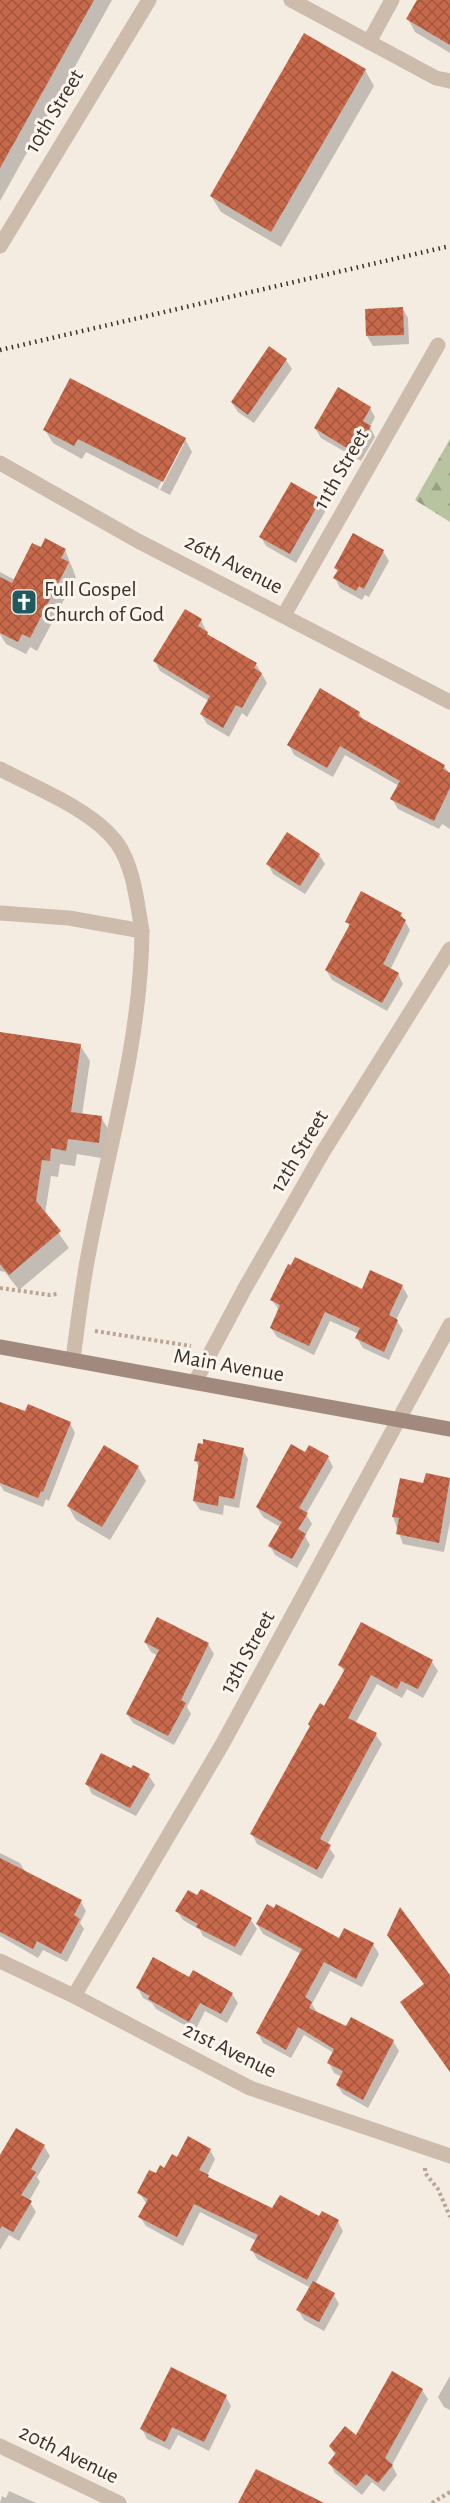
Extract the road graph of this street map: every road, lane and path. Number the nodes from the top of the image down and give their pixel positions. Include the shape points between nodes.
1 (149, 0) edge
2 (291, 0) edge
3 (392, 0) edge
4 (369, 42) junction
5 (450, 81) edge
6 (0, 246) edge
7 (438, 345) dead end
8 (0, 463) edge
9 (284, 615) junction
10 (450, 702) edge
11 (0, 770) edge
12 (0, 913) edge
13 (142, 931) junction
14 (450, 949) edge
15 (0, 1288) edge
16 (57, 1294) dead end
17 (450, 1325) edge
18 (91, 1330) dead end
19 (0, 1347) edge
20 (201, 1347) dead end
21 (73, 1359) junction
22 (195, 1382) junction
23 (399, 1421) junction
24 (450, 1429) edge
25 (0, 1961) edge
26 (74, 1996) junction
27 (424, 2147) junction
28 (450, 2156) edge
29 (450, 2217) edge
30 (0, 2446) edge
31 (450, 2492) edge
32 (119, 2503) edge
33 (432, 2503) edge

1 - 6 street, 10th Street
2 - 4 street
3 - 4 street
4 - 5 street via 436,78
7 - 9 street, 11th Street
8 - 9 street, 26th Avenue via 138,541
9 - 10 street, 26th Avenue
11 - 13 street via 98,822 117,844 132,879
12 - 13 street via 69,918
13 - 21 street via 142,973 122,1104 89,1251
14 - 22 street, 12th Street via 323,1152
15 - 16 path
17 - 23 street, 13th Street
18 - 20 path
19 - 21 main road, Main Avenue
21 - 22 main road, Main Avenue
22 - 23 main road, Main Avenue
23 - 24 main road, Main Avenue
23 - 26 street, 13th Street via 223,1743
25 - 26 street, 21st Avenue
26 - 27 street, 21st Avenue via 250,2088
27 - 28 street, 21st Avenue
27 - 29 path via 425,2174 438,2189
30 - 32 street, 20th Avenue
31 - 33 path

